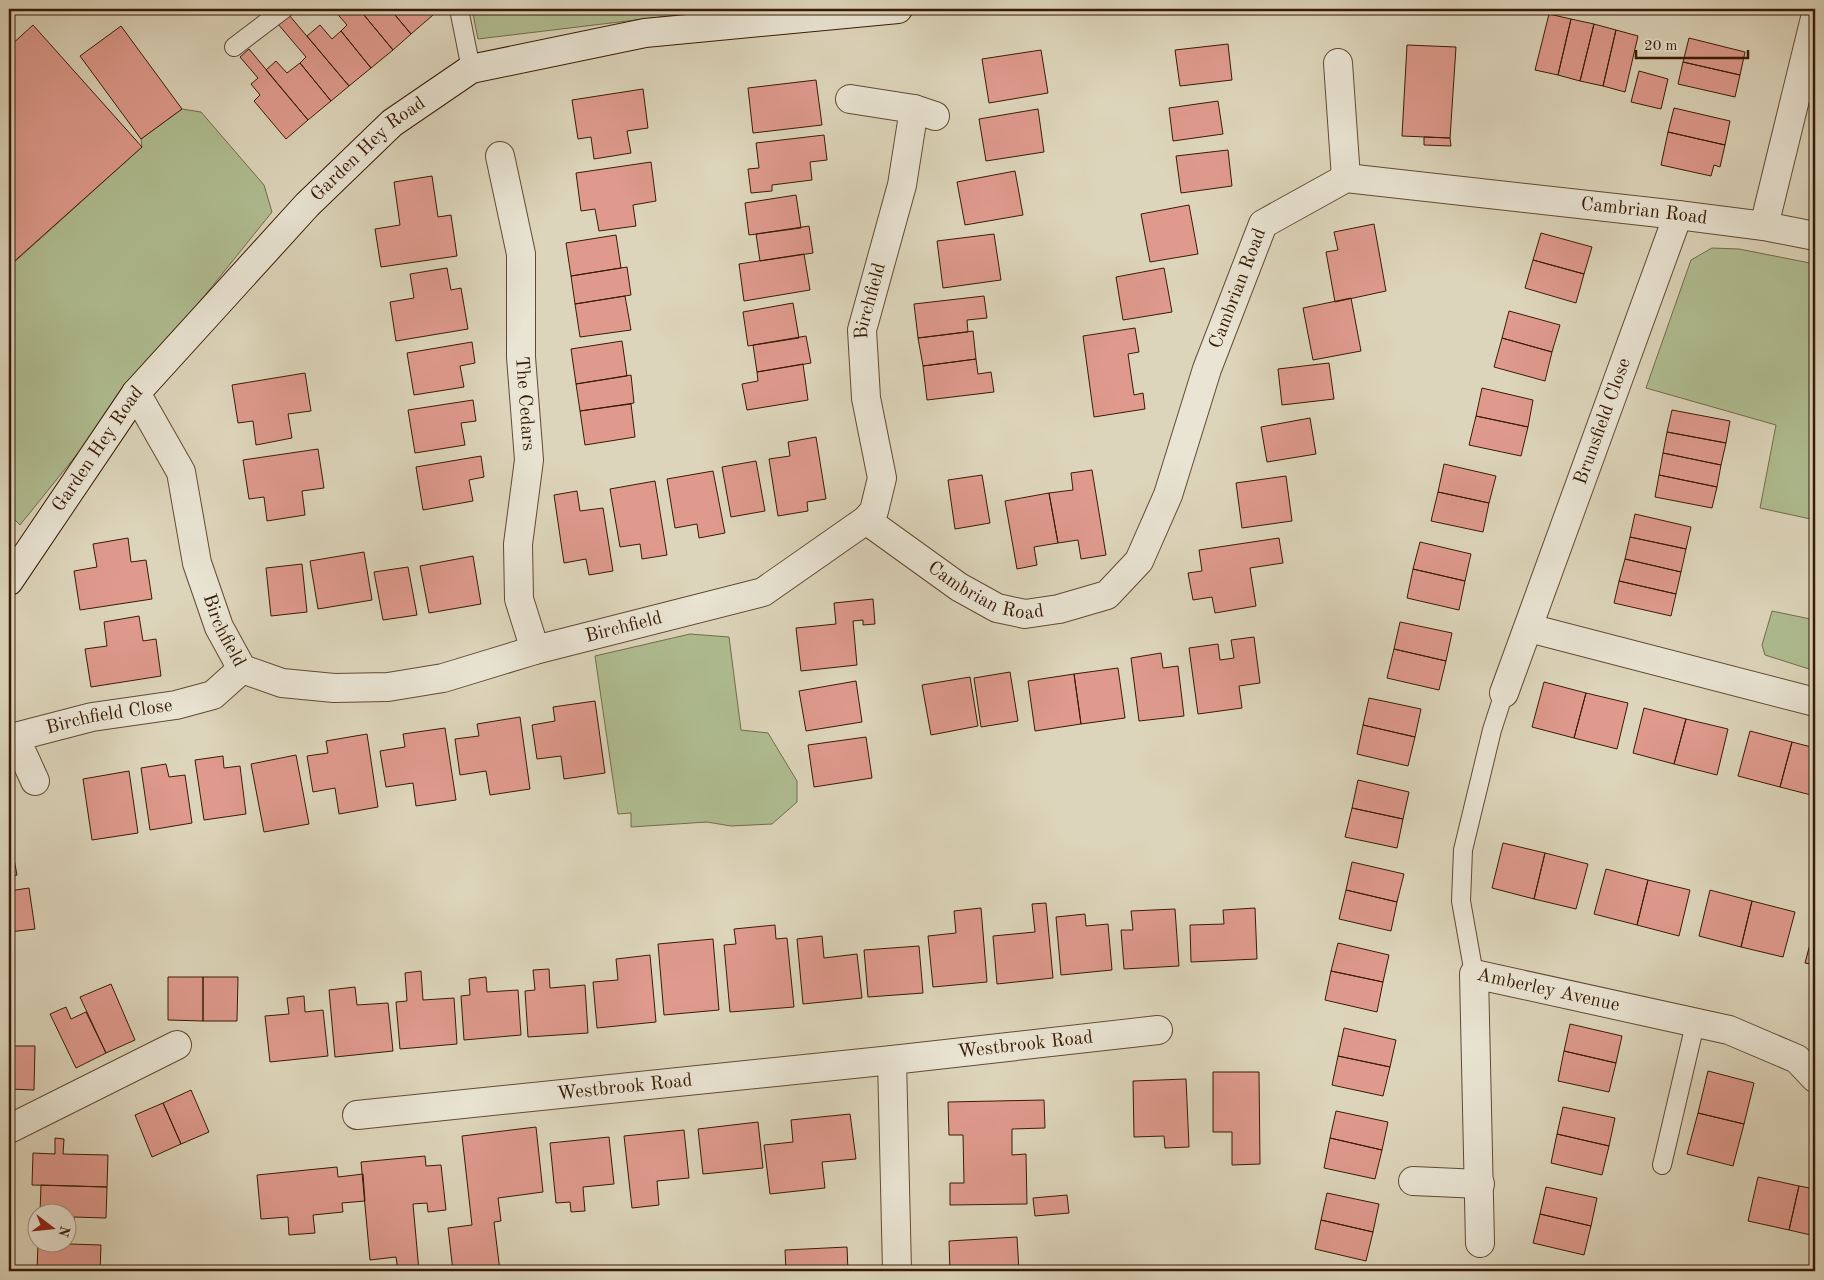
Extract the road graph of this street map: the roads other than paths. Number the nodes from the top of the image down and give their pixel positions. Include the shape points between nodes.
1 (284, 9) edge
2 (459, 9) edge
3 (898, 9) edge
4 (1815, 18) edge
5 (234, 47) dead end
6 (1338, 63) dead end
7 (472, 69) junction
8 (850, 99) dead end
9 (500, 156) dead end
10 (1346, 178) junction
11 (1678, 215) junction
12 (1764, 226) junction
13 (1815, 236) edge
14 (136, 393) junction
15 (866, 520) junction
16 (9, 581) edge
17 (1529, 628) junction
18 (535, 650) junction
19 (242, 669) junction
20 (1504, 693) joint
21 (1815, 702) edge
22 (35, 780) dead end
23 (1474, 974) junction
24 (1695, 1024) junction
25 (1158, 1030) dead end
26 (177, 1045) dead end
27 (892, 1060) junction
28 (1815, 1078) edge
29 (357, 1115) dead end
30 (9, 1129) edge
31 (1662, 1165) dead end
32 (1413, 1181) dead end
33 (1480, 1184) junction
34 (1480, 1243) dead end
35 (897, 1271) edge

1 - 5 lane
2 - 7 lane
3 - 7 street, Garden Hey Road via 644,33
4 - 12 street
6 - 10 street
7 - 14 street, Garden Hey Road via 392,123 307,205
8 - 15 street, Birchfield via 924,113 862,330 866,398 882,478 874,511
9 - 18 street, The Cedars via 521,254 521,357 529,460 518,544 519,599
10 - 11 street, Cambrian Road
10 - 15 street, Cambrian Road via 1263,224 1207,369 1168,495 1138,561 1107,595 1059,609 1025,614 997,608 959,587
11 - 12 street, Cambrian Road
11 - 17 street, Brunsfield Close
12 - 13 street, Cambrian Road
14 - 16 street, Garden Hey Road
14 - 19 street, Birchfield via 181,472 197,562 219,627
15 - 18 street, Birchfield via 763,592
17 - 20 street, Brunsfield Close
17 - 21 street
18 - 19 street, Birchfield via 443,678 388,686 334,688 282,682
19 - 22 street, Birchfield Close via 213,695 176,705 92,717 15,737
20 - 23 lane via 1463,850 1461,901
23 - 24 street, Amberley Avenue
23 - 33 street, Amberley Avenue
24 - 28 street, Amberley Avenue via 1729,1030 1797,1059
24 - 31 lane
25 - 27 street, Westbrook Road
26 - 30 street
27 - 29 street, Westbrook Road
27 - 35 street
32 - 33 street
33 - 34 street, Amberley Avenue

